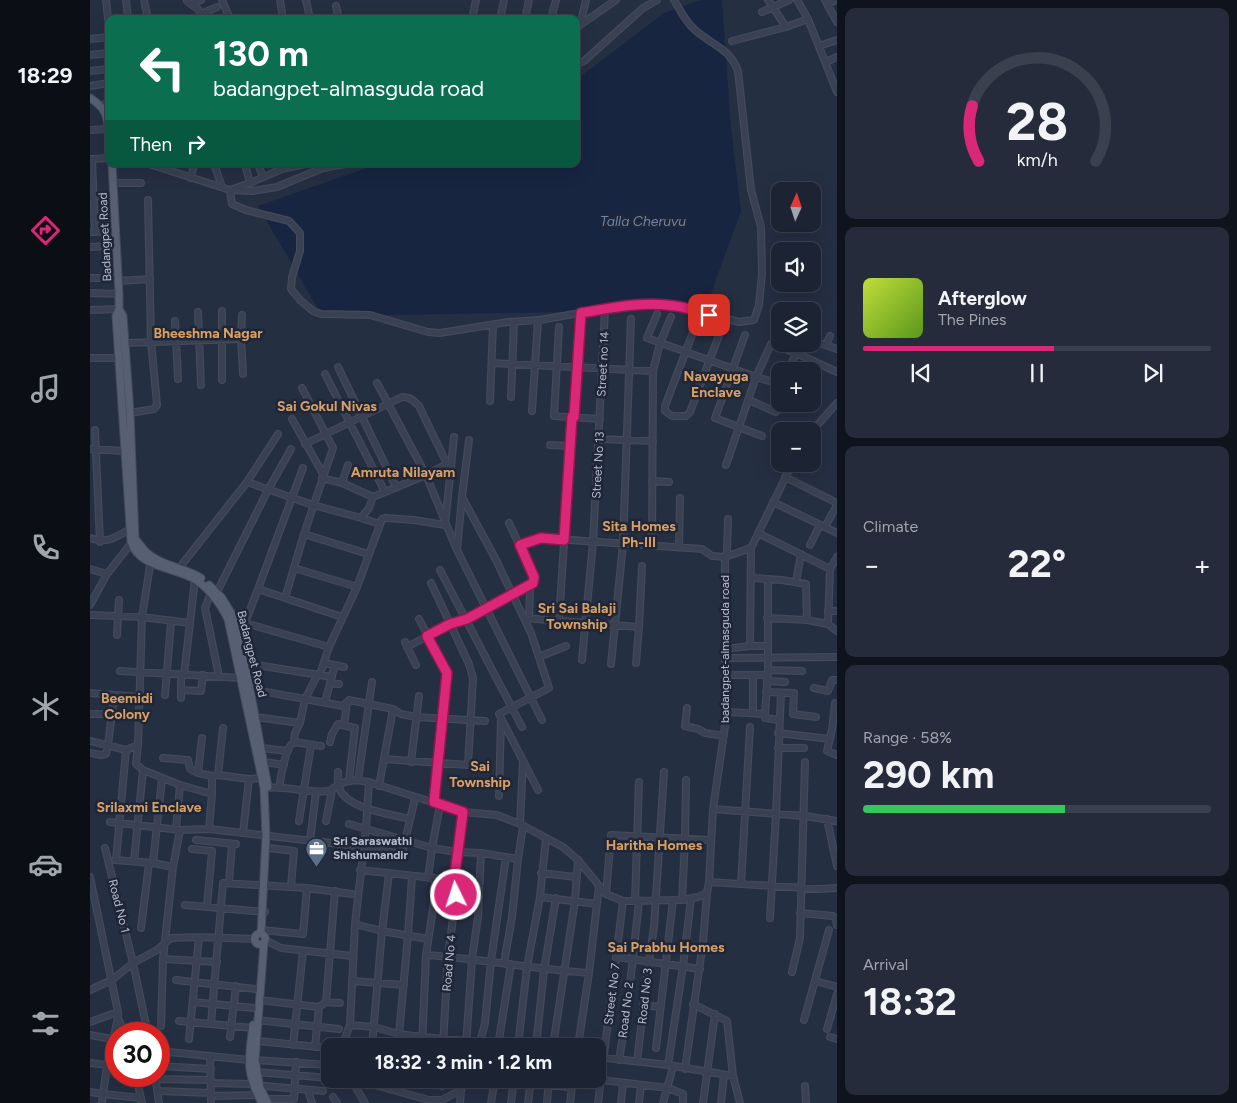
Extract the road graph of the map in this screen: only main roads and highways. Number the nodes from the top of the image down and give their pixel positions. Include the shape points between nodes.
1 (91, 100) edge
2 (105, 111) edge
3 (112, 167) edge
4 (119, 309) junction
5 (128, 431) junction
6 (132, 528) junction
7 (151, 559) junction
8 (214, 592) junction
9 (241, 664) junction
10 (266, 788) junction
11 (268, 836) junction
12 (266, 886) junction
13 (262, 937) junction
14 (252, 1060) junction
15 (265, 1102) edge

1 - 2 main road
3 - 4 main road, Badangpet Road
4 - 5 main road, Badangpet Road via 116,316
4 - 5 main road, Badangpet Road via 123,316 125,343 130,413
5 - 6 main road, Badangpet Road
5 - 6 main road, Badangpet Road via 126,450
6 - 7 main road, Badangpet Road via 134,550
7 - 8 main road, Badangpet Road
7 - 8 main road, Badangpet Road via 180,567 199,577
8 - 9 main road, Badangpet Road via 228,619
8 - 9 main road, Badangpet Road via 230,611 238,636
9 - 10 main road, Badangpet Road via 241,678
9 - 10 main road, Badangpet Road via 250,689
10 - 11 main road, Badangpet Road
11 - 12 main road, Badangpet Road
11 - 12 main road, Badangpet Road
12 - 13 main road, Badangpet Road
13 - 14 main road, Badangpet Road
13 - 14 main road, Badangpet Road via 258,1020
14 - 15 main road, Badangpet Road
14 - 15 main road, Badangpet Road via 252,1084

